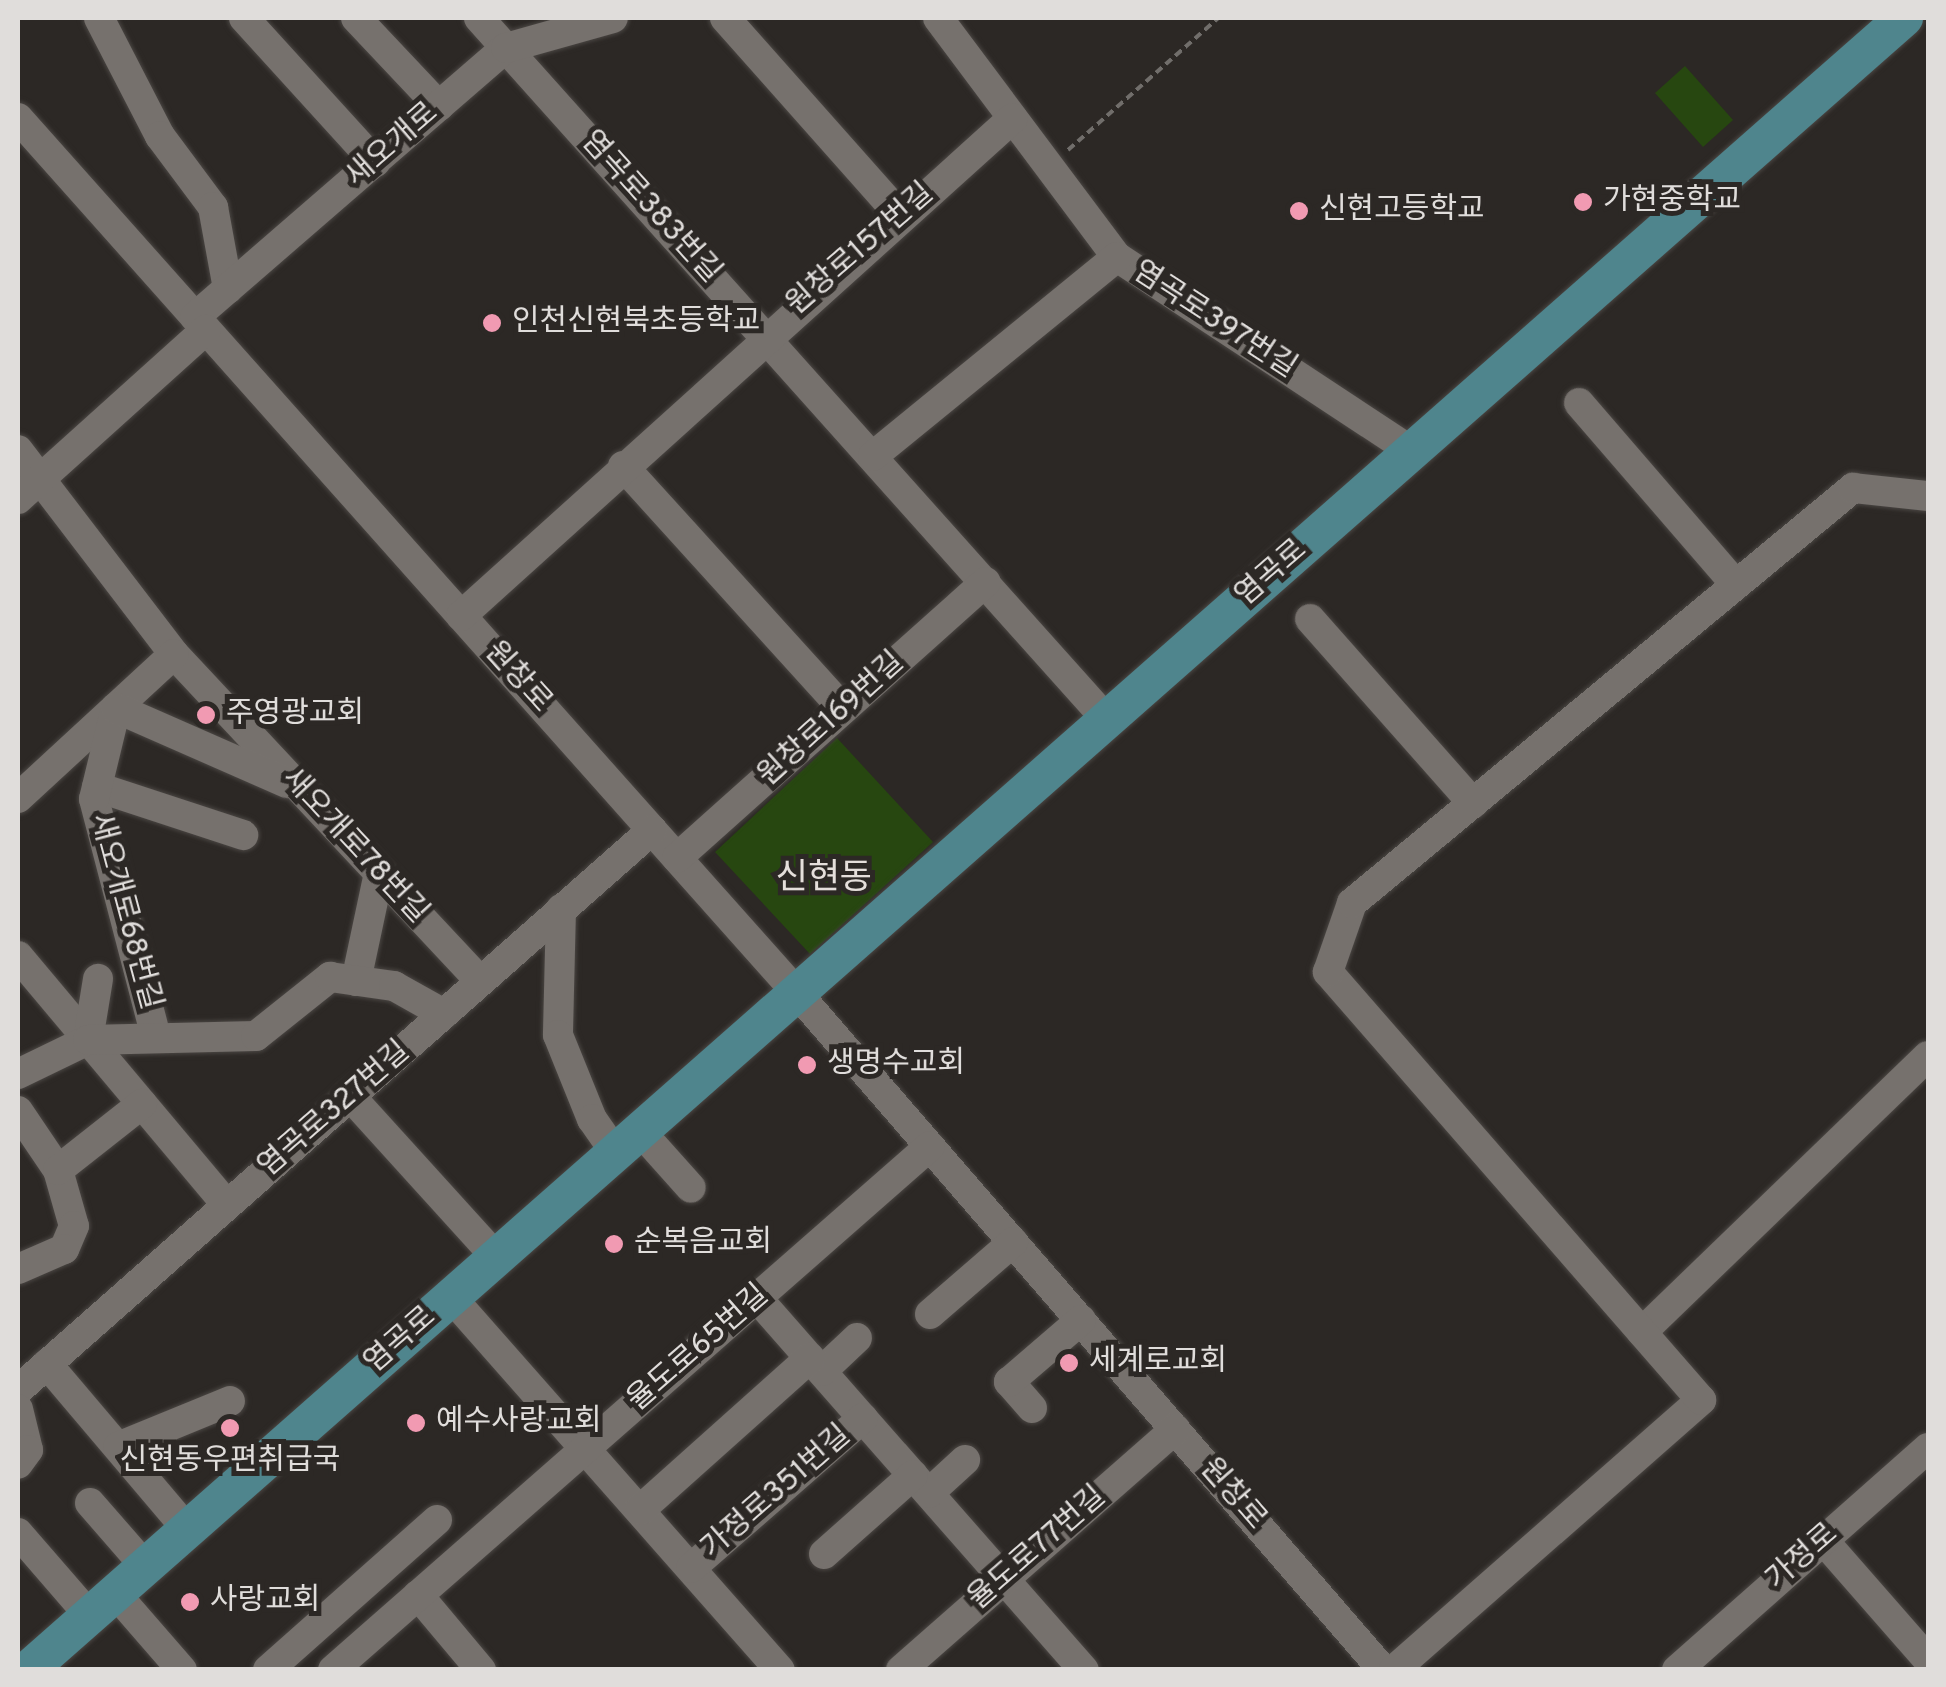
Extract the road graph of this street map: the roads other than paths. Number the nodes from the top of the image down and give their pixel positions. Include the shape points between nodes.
1 (98, 18) edge
2 (244, 18) edge
3 (356, 18) edge
4 (479, 18) edge
5 (612, 18) edge
6 (724, 18) edge
7 (938, 18) edge
8 (1904, 18) edge
9 (506, 48) junction
10 (439, 106) junction
11 (18, 118) edge
12 (1013, 118) junction
13 (374, 162) junction
14 (901, 216) junction
15 (1117, 257) junction
16 (228, 289) junction
17 (201, 324) junction
18 (764, 335) junction
19 (1579, 403) dead end
20 (18, 450) edge
21 (1411, 451) junction
22 (873, 456) junction
23 (623, 466) junction
24 (42, 477) junction
25 (1928, 496) edge
26 (18, 499) edge
27 (986, 582) junction
28 (1736, 585) junction
29 (461, 616) junction
30 (1310, 619) dead end
31 (174, 654) junction
32 (116, 708) junction
33 (844, 709) junction
34 (1106, 720) junction
35 (98, 786) junction
36 (301, 790) junction
37 (18, 798) edge
38 (1473, 803) junction
39 (652, 830) junction
40 (243, 836) dead end
41 (677, 858) junction
42 (379, 874) junction
43 (562, 910) junction
44 (18, 956) edge
45 (98, 980) dead end
46 (356, 981) junction
47 (480, 982) junction
48 (797, 992) junction
49 (444, 1014) junction
50 (156, 1037) junction
51 (88, 1040) junction
52 (1928, 1056) edge
53 (18, 1074) edge
54 (350, 1096) junction
55 (142, 1104) junction
56 (18, 1110) edge
57 (627, 1142) junction
58 (930, 1146) junction
59 (58, 1170) junction
60 (691, 1188) dead end
61 (226, 1206) junction
62 (1012, 1242) junction
63 (496, 1258) junction
64 (18, 1269) edge
65 (451, 1297) junction
66 (757, 1298) junction
67 (930, 1314) dead end
68 (1081, 1320) junction
69 (1642, 1332) junction
70 (857, 1338) dead end
71 (47, 1364) junction
72 (816, 1364) junction
73 (18, 1390) edge
74 (230, 1401) dead end
75 (18, 1408) edge
76 (1032, 1408) dead end
77 (863, 1418) junction
78 (1175, 1429) junction
79 (118, 1447) junction
80 (586, 1448) junction
81 (1928, 1448) edge
82 (965, 1460) dead end
83 (18, 1464) edge
84 (921, 1484) junction
85 (90, 1503) dead end
86 (640, 1510) junction
87 (437, 1520) dead end
88 (187, 1529) junction
89 (18, 1533) edge
90 (1823, 1540) junction
91 (824, 1554) dead end
92 (145, 1566) junction
93 (691, 1568) junction
94 (1004, 1578) junction
95 (418, 1595) junction
96 (102, 1604) junction
97 (1928, 1660) edge
98 (28, 1670) edge
99 (182, 1670) edge
100 (268, 1670) edge
101 (333, 1670) edge
102 (481, 1670) edge
103 (780, 1670) edge
104 (901, 1670) edge
105 (1084, 1670) edge
106 (1383, 1670) edge
107 (1394, 1670) edge
108 (1677, 1670) edge

1 - 16 street via 160,136 213,207
2 - 13 street
3 - 10 street
4 - 9 street, 염곡로383번길
5 - 9 street, 새오개로
6 - 14 street
7 - 12 street, 염곡로397번길
8 - 21 main road, 염곡로
9 - 10 street, 새오개로
9 - 18 street, 염곡로383번길
10 - 13 street, 새오개로
11 - 17 street, 원창로
12 - 14 street, 원창로157번길
12 - 15 street, 염곡로397번길
13 - 16 street, 새오개로
14 - 18 street, 원창로157번길
15 - 21 street, 염곡로397번길
15 - 22 street
16 - 17 street, 새오개로
17 - 24 street, 새오개로
17 - 29 street, 원창로
18 - 22 street, 염곡로383번길
18 - 23 street, 원창로157번길
19 - 28 street
20 - 24 street, 새오개로78번길
21 - 34 main road, 염곡로
22 - 27 street, 염곡로383번길
23 - 29 street, 원창로157번길
23 - 33 street
24 - 26 street, 새오개로
24 - 31 street, 새오개로78번길
25 - 28 street via 1853,488
27 - 33 street, 원창로169번길
27 - 34 street, 염곡로383번길
28 - 38 street
29 - 39 street, 원창로
30 - 38 street
31 - 32 street
31 - 36 street, 새오개로78번길
32 - 35 street, 새오개로68번길
32 - 36 street
32 - 37 street
33 - 41 street, 원창로169번길
34 - 48 main road, 염곡로
35 - 40 street
35 - 50 street, 새오개로68번길 via 94,799
36 - 42 street, 새오개로78번길
38 - 69 street via 1352,903 1328,972
39 - 41 street, 원창로
39 - 43 street, 염곡로327번길
41 - 48 street, 원창로
42 - 46 street
42 - 47 street, 새오개로78번길
43 - 47 street, 염곡로327번길
43 - 57 street via 558,1035 592,1119
44 - 51 street
45 - 51 street
46 - 49 street, 새오개로68번길 via 394,986
46 - 50 street, 새오개로68번길 via 330,978 256,1036
47 - 49 street, 염곡로327번길
48 - 57 main road, 염곡로
48 - 58 street, 원창로
49 - 54 street, 염곡로327번길
50 - 51 street, 새오개로68번길
51 - 53 street
51 - 55 street
52 - 69 street
54 - 61 street, 염곡로327번길
54 - 63 street
55 - 59 street
55 - 61 street
56 - 59 street
57 - 60 street
57 - 63 main road, 염곡로
58 - 62 street, 원창로
58 - 66 street, 율도로65번길
59 - 64 street via 74,1226 64,1249
61 - 71 street, 염곡로327번길
62 - 67 street
62 - 68 street, 원창로
63 - 65 main road, 염곡로
65 - 80 street, 가정로351번길
65 - 88 main road, 염곡로
66 - 72 street
66 - 80 street, 율도로65번길
68 - 76 street via 1009,1382
68 - 78 street, 원창로
69 - 107 street via 1701,1400
70 - 72 street
71 - 73 street, 염곡로327번길
71 - 79 street
72 - 77 street
72 - 86 street
74 - 79 street
75 - 83 street via 28,1450
77 - 84 street
77 - 93 street, 가정로351번길
78 - 94 street, 율도로77번길
78 - 106 street, 원창로
79 - 88 street
80 - 86 street, 가정로351번길
80 - 95 street, 율도로65번길
81 - 90 street, 가정로
82 - 84 street
84 - 91 street
84 - 94 street
85 - 92 street
86 - 93 street, 가정로351번길
87 - 100 street
88 - 92 main road, 염곡로
89 - 96 street
90 - 97 street
90 - 108 street, 가정로
92 - 96 main road, 염곡로
93 - 103 street, 가정로351번길
94 - 104 street, 율도로77번길
94 - 105 street
95 - 101 street, 율도로65번길
95 - 102 street
96 - 98 main road, 염곡로
96 - 99 street

